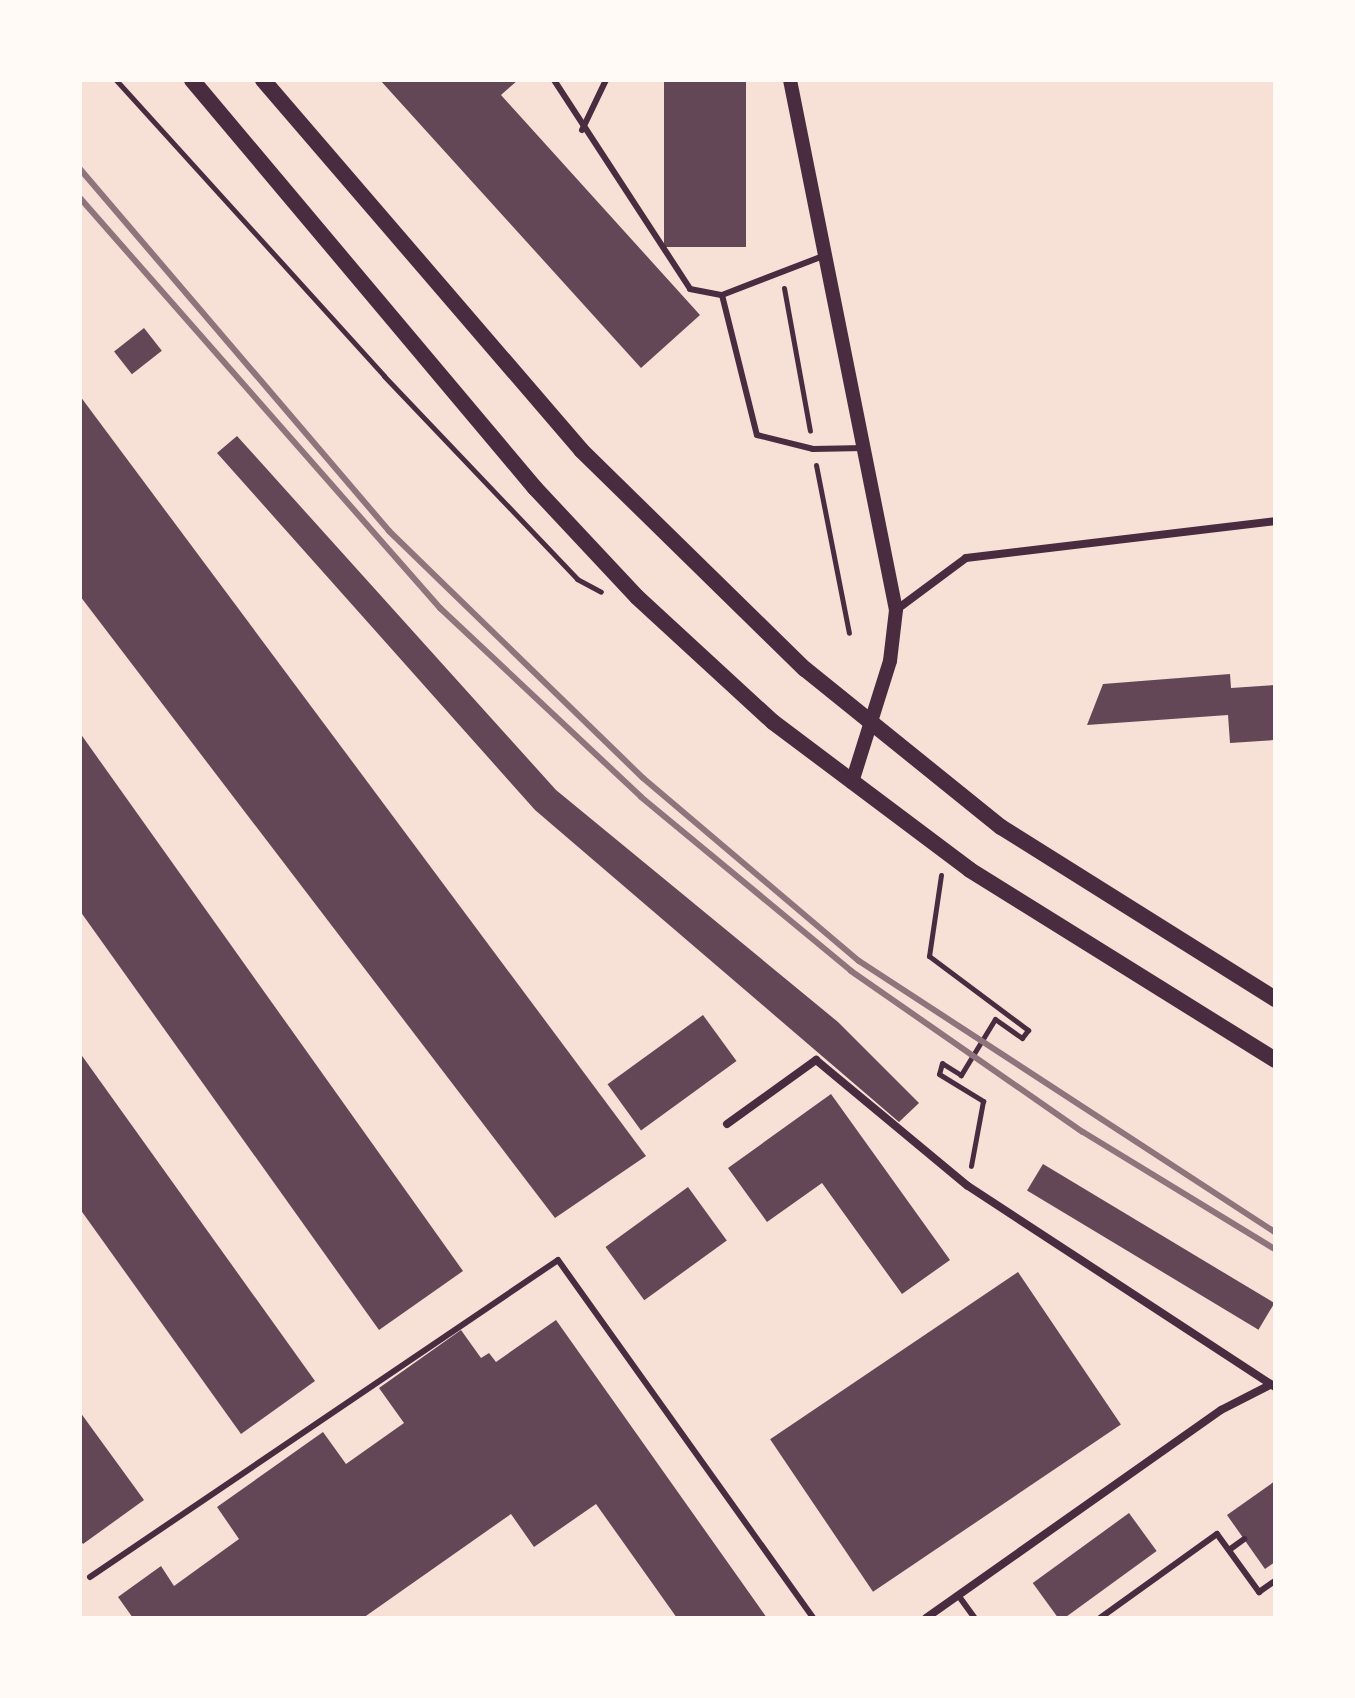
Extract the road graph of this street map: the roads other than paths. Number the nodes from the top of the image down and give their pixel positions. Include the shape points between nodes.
1 (192, 80) edge
2 (263, 80) edge
3 (554, 80) edge
4 (606, 80) edge
5 (790, 80) edge
6 (583, 134) junction
7 (823, 256) junction
8 (722, 295) junction
9 (864, 448) junction
10 (1275, 521) edge
11 (896, 610) junction
12 (868, 724) junction
13 (852, 782) junction
14 (1275, 999) edge
15 (1275, 1060) edge
16 (727, 1124) dead end
17 (1271, 1387) edge
18 (1244, 1539) dead end
19 (1229, 1550) junction
20 (90, 1577) dead end
21 (1275, 1581) edge
22 (958, 1595) junction
23 (813, 1618) edge
24 (926, 1618) edge
25 (975, 1618) edge
26 (1100, 1618) edge

1 - 13 main road via 535,488 627,586 773,722
2 - 12 main road via 581,450 678,552
3 - 6 lane
4 - 6 lane
5 - 7 street
6 - 8 lane via 690,289
7 - 8 lane
7 - 9 street
8 - 9 lane via 757,435 813,449
9 - 11 street
10 - 11 street via 966,558
11 - 12 street via 890,661
12 - 13 street
12 - 14 main road via 1001,827
13 - 15 main road via 970,870
16 - 17 street via 816,1060 968,1186
17 - 22 street via 1221,1410
18 - 19 lane
19 - 21 lane via 1259,1592
19 - 26 lane via 1217,1534
20 - 23 lane via 558,1260
22 - 24 street
22 - 25 lane

